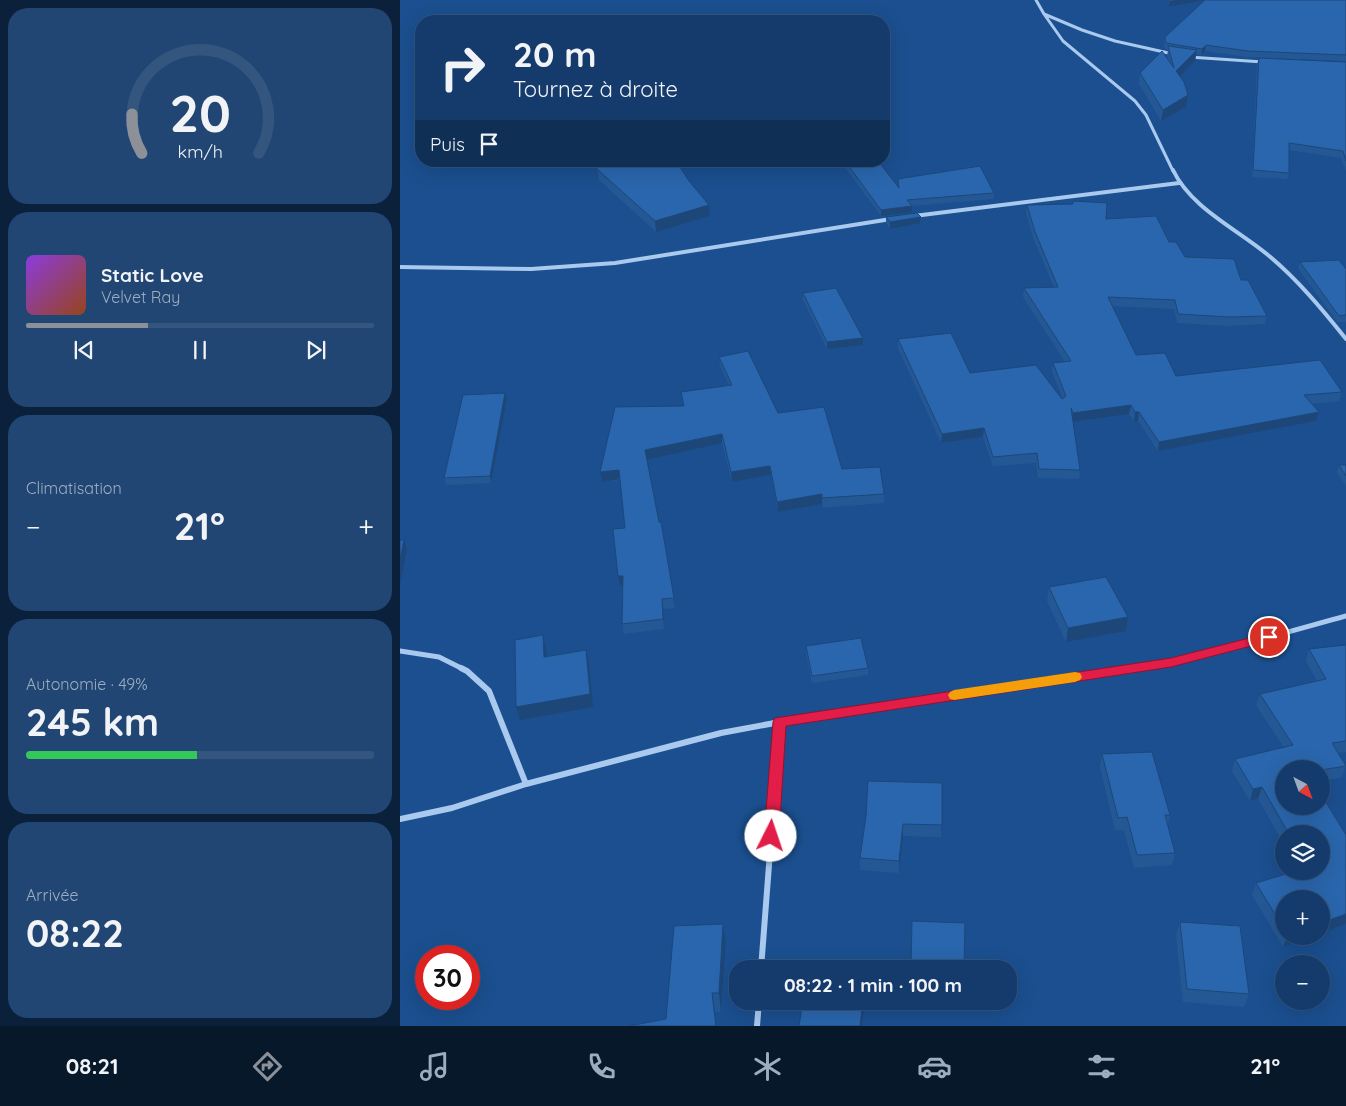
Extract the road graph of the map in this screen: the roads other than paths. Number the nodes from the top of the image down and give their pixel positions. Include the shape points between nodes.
1 (1036, 0) edge
2 (1044, 14) junction
3 (1264, 62) edge
4 (1178, 184) junction
5 (912, 216) edge
6 (892, 218) edge
7 (400, 266) edge
8 (1346, 339) edge
9 (1346, 616) edge
10 (400, 651) edge
11 (780, 722) junction
12 (526, 784) junction
13 (400, 819) edge
14 (763, 960) edge
15 (758, 1010) edge
16 (757, 1026) edge

1 - 2 street
2 - 3 street via 1082,30 1149,50 1206,59
2 - 4 street via 1063,41 1135,100 1146,115
4 - 5 street
4 - 8 street via 1279,265 1318,304
6 - 7 street via 700,252 584,266
9 - 11 street via 1171,662
10 - 12 street via 439,657 467,671 489,691
11 - 12 street via 721,733
11 - 14 street
12 - 13 street via 452,808
15 - 16 street

